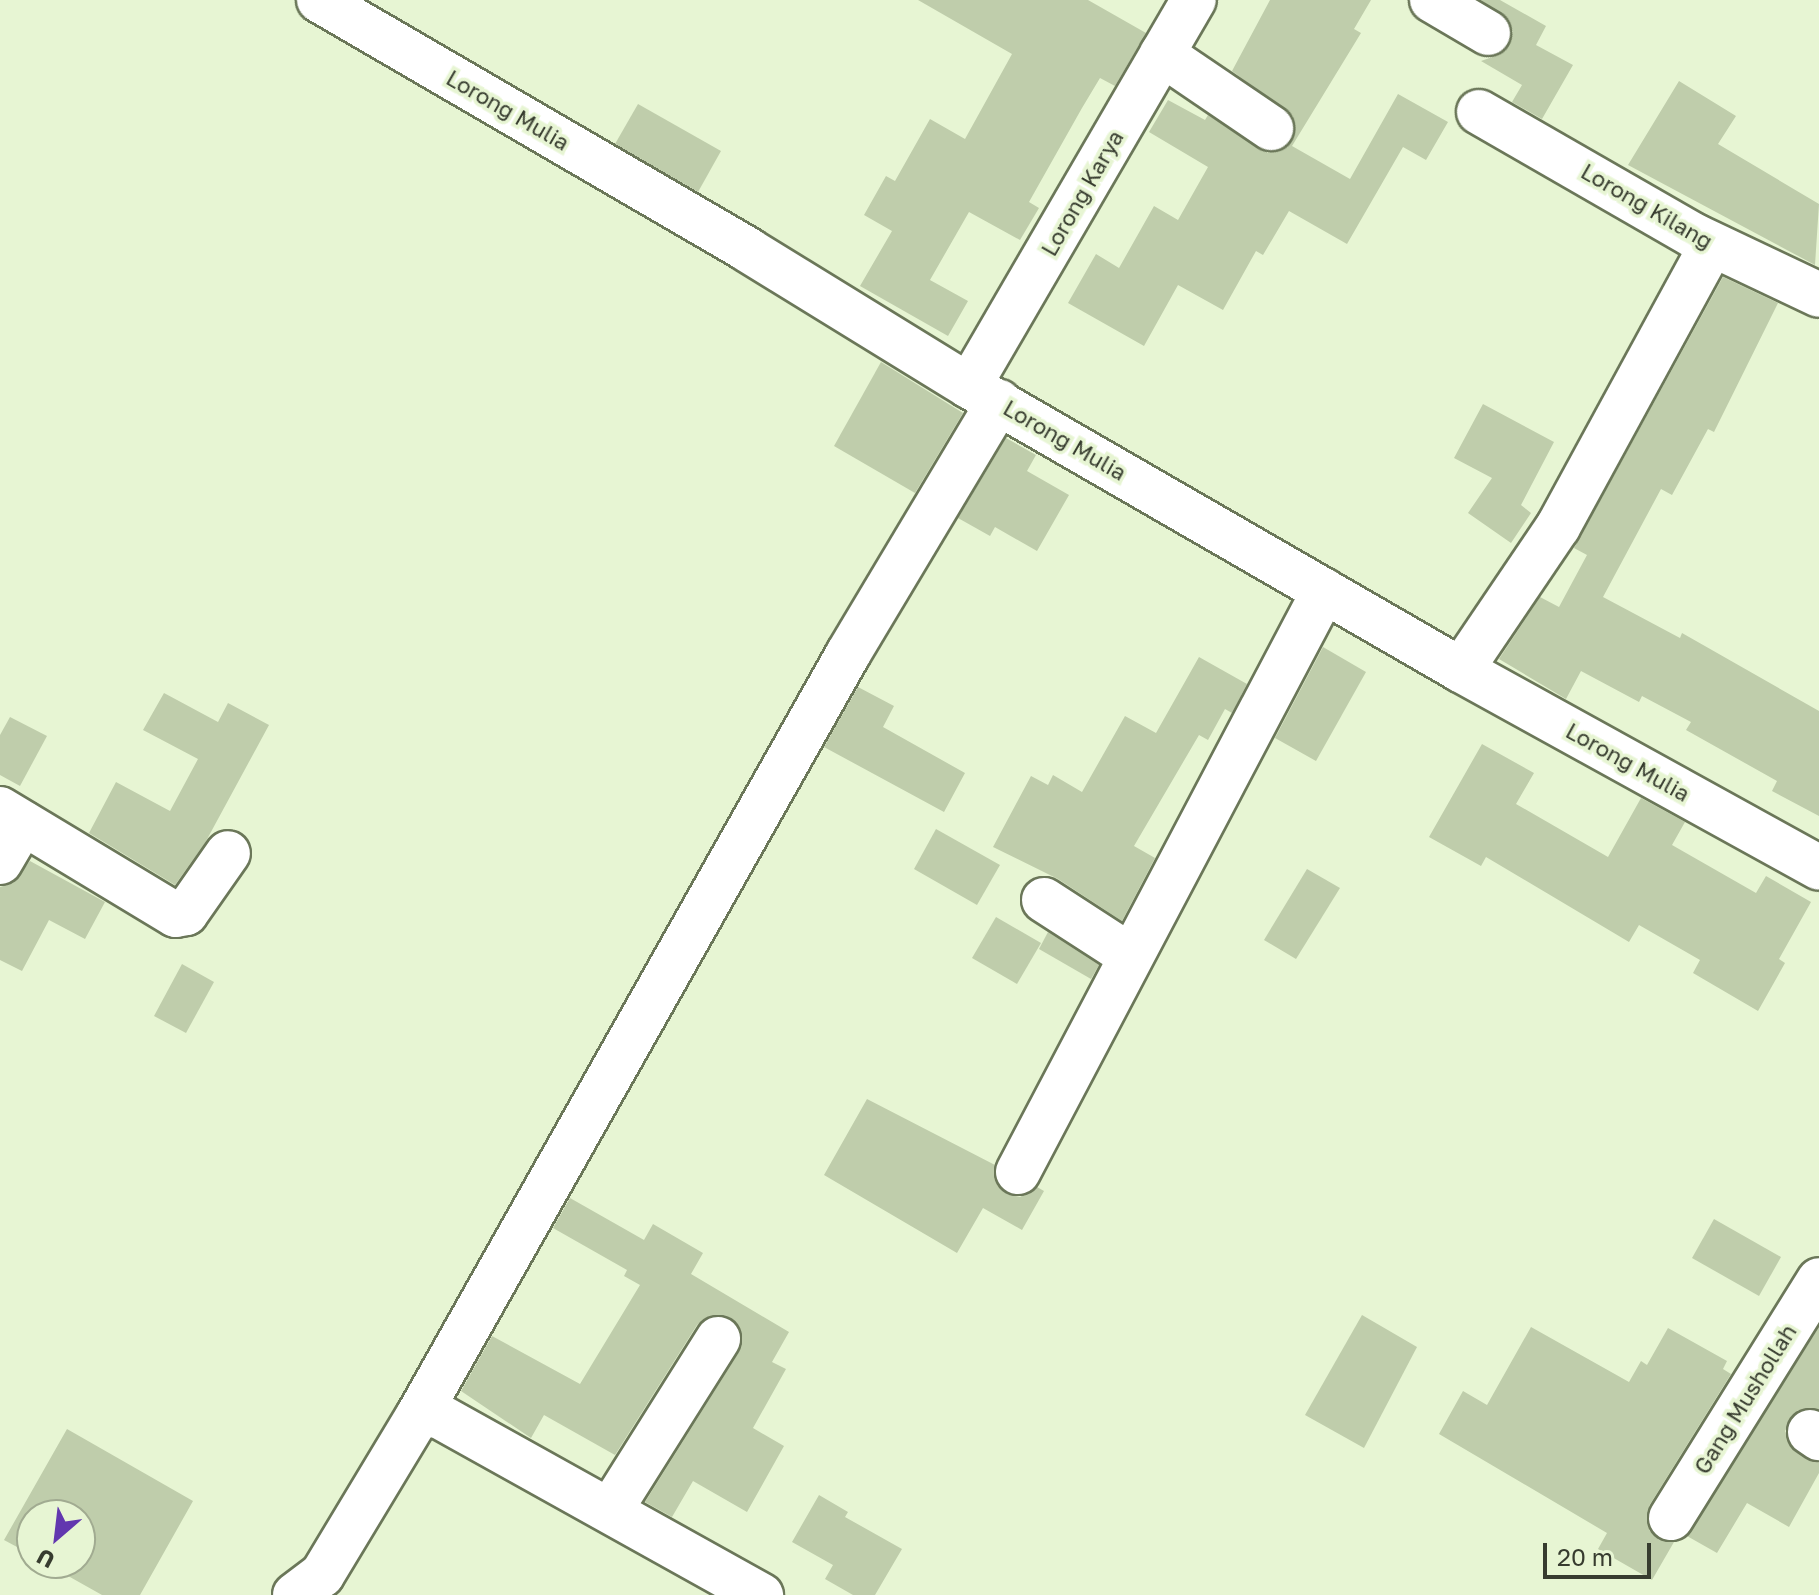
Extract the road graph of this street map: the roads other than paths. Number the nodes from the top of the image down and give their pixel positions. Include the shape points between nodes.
1 (319, 0) edge
2 (1194, 0) edge
3 (1432, 0) edge
4 (1488, 33) dead end
5 (1162, 54) junction
6 (1479, 112) dead end
7 (1271, 128) dead end
8 (1712, 245) junction
9 (1819, 295) edge
10 (984, 394) junction
11 (1324, 591) junction
12 (1461, 670) junction
13 (12, 816) edge
14 (228, 853) dead end
15 (0, 862) edge
16 (1819, 868) edge
17 (1044, 900) dead end
18 (1129, 955) junction
19 (1018, 1172) dead end
20 (1819, 1280) edge
21 (718, 1339) dead end
22 (418, 1416) junction
23 (611, 1509) junction
24 (1671, 1518) dead end
25 (295, 1595) edge
26 (761, 1595) edge

1 - 10 street, Lorong Mulia
2 - 5 street, Lorong Karya
3 - 4 street
5 - 7 street
5 - 10 street, Lorong Karya
6 - 8 street, Lorong Kilang
8 - 9 street, Lorong Kilang
8 - 12 street via 1558,527
10 - 11 street, Lorong Mulia
10 - 22 street, Lorong Karya via 848,654
11 - 12 street, Lorong Mulia
11 - 18 street
12 - 16 street, Lorong Mulia
13 - 14 street via 176,915 186,913
13 - 15 street
17 - 18 street
18 - 19 street
20 - 24 street, Gang Mushollah
21 - 23 street
22 - 23 street via 437,1415
22 - 25 street, Lorong Karya via 322,1575
23 - 26 street

